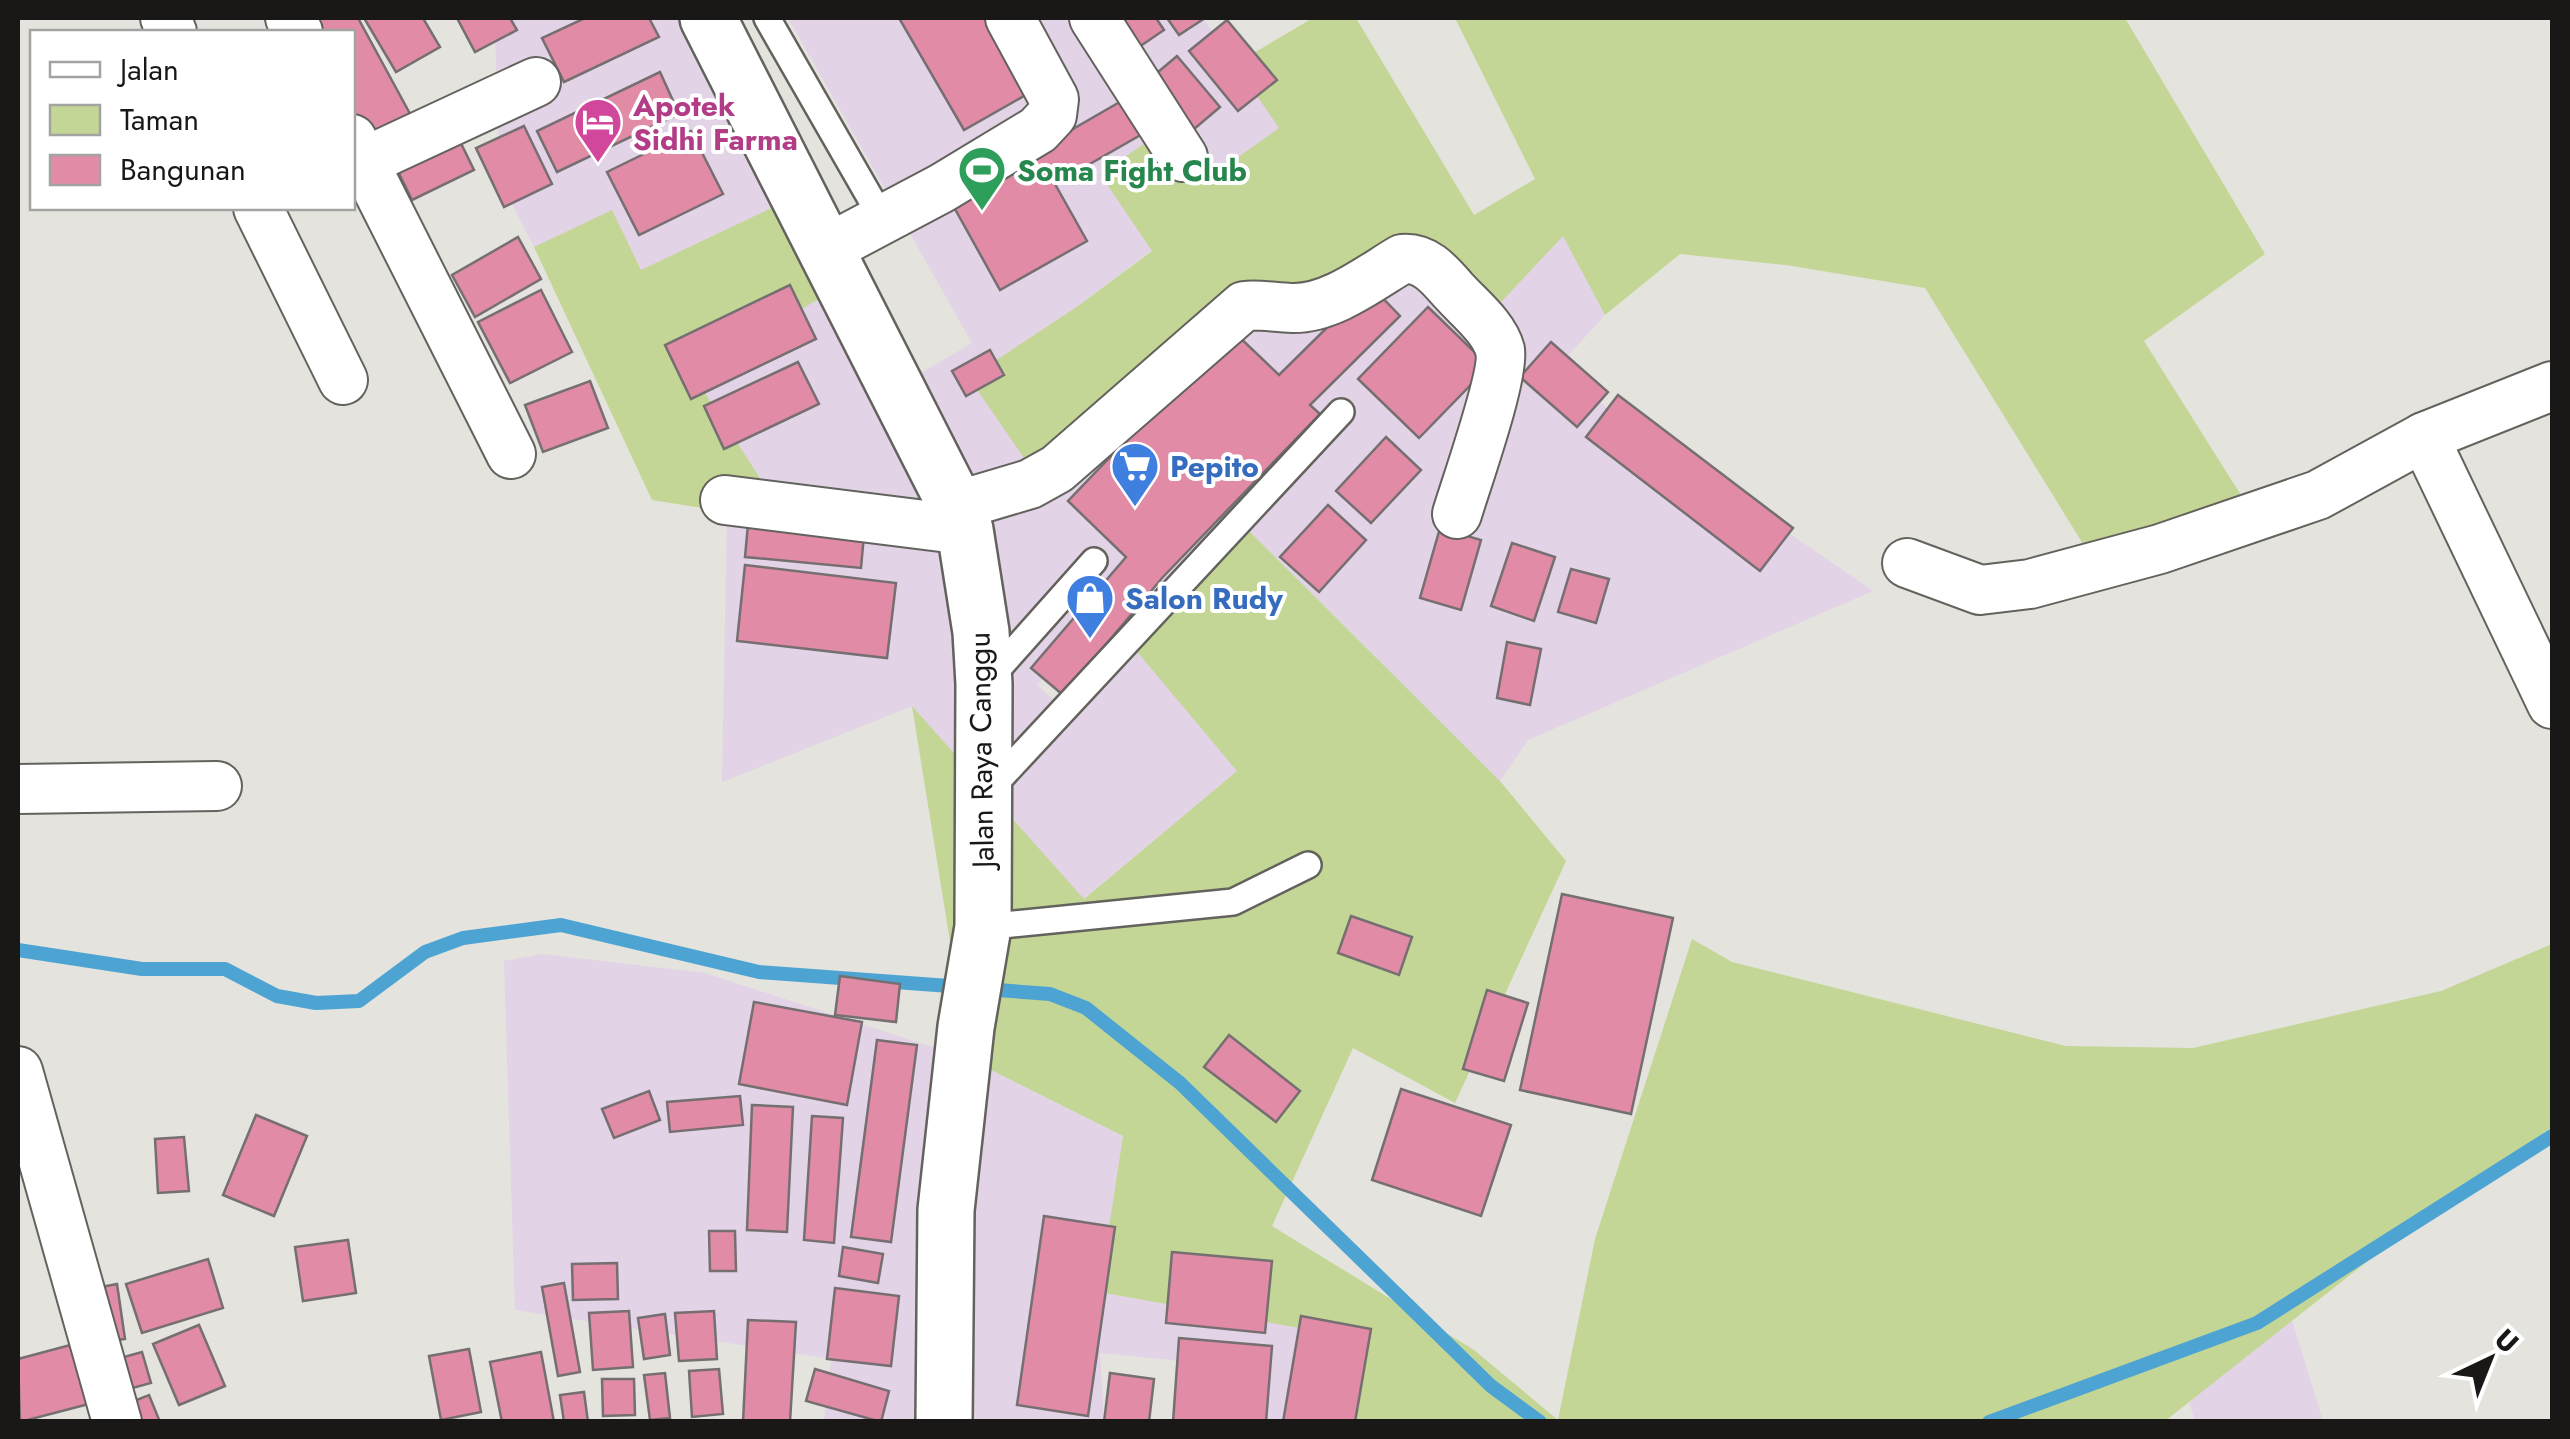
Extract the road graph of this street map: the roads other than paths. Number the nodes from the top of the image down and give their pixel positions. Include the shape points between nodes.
1 (708, 18) edge
2 (767, 18) edge
3 (1010, 18) edge
4 (1094, 18) edge
5 (536, 82) dead end
6 (358, 150) edge
7 (1183, 157) dead end
8 (259, 210) edge
9 (883, 220) junction
10 (824, 250) junction
11 (343, 380) dead end
12 (2552, 386) edge
13 (1341, 412) dead end
14 (2424, 438) junction
15 (511, 454) dead end
16 (726, 500) dead end
17 (1457, 514) dead end
18 (961, 518) junction
19 (1094, 561) dead end
20 (1907, 562) dead end
21 (984, 684) junction
22 (2552, 704) edge
23 (218, 786) dead end
24 (18, 789) edge
25 (984, 796) junction
26 (1308, 864) dead end
27 (983, 927) junction
28 (18, 1071) edge
29 (118, 1422) edge
30 (944, 1422) edge

1 - 10 main road, Jalan Raya Canggu
2 - 9 lane
3 - 9 street via 1054,99 1052,115 1038,130
4 - 7 street
5 - 6 street
6 - 15 street
8 - 11 street
9 - 10 street
10 - 18 main road, Jalan Raya Canggu
12 - 14 street
13 - 25 lane
14 - 20 street via 2318,495 2160,550 2030,584 1980,590
14 - 22 street
16 - 18 street
17 - 18 street via 1500,349 1443,279 1412,258 1314,304 1244,306 1057,469
18 - 21 main road, Jalan Raya Canggu
19 - 21 lane
21 - 25 main road, Jalan Raya Canggu
23 - 24 street
25 - 27 main road, Jalan Raya Canggu
26 - 27 lane via 1233,902
27 - 30 main road, Jalan Raya Canggu via 946,1210
28 - 29 street

